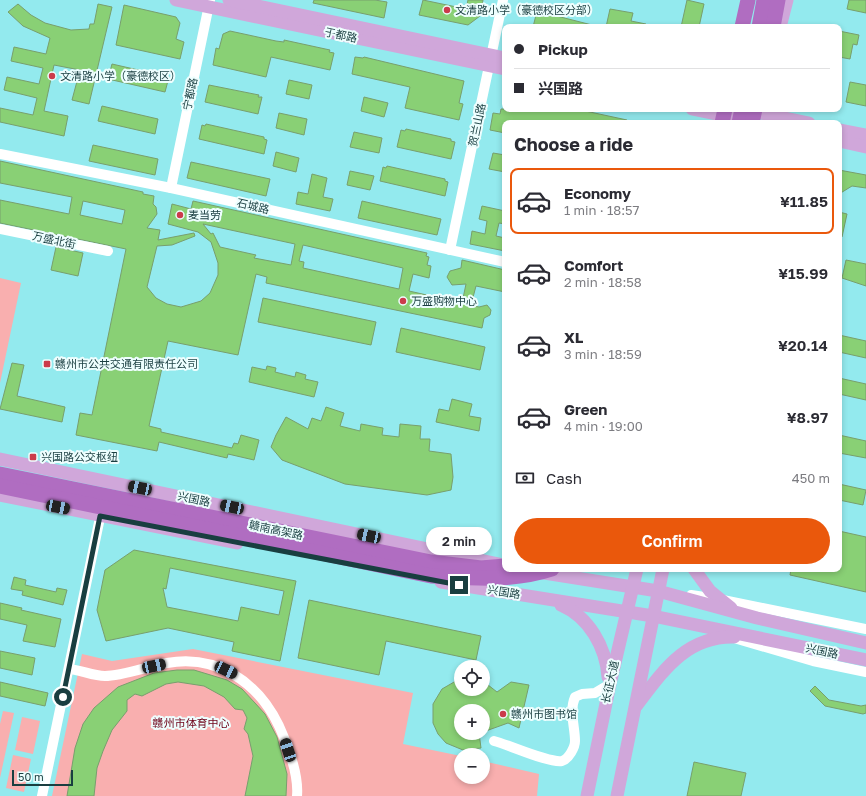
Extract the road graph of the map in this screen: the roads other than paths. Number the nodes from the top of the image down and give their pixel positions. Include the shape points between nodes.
1 (176, 0) edge
2 (229, 0) edge
3 (504, 0) edge
4 (748, 0) edge
5 (754, 0) edge
6 (764, 0) edge
7 (780, 0) edge
8 (787, 0) edge
9 (209, 3) edge
10 (743, 24) edge
11 (750, 24) edge
12 (760, 24) edge
13 (774, 24) edge
14 (777, 24) edge
15 (781, 24) edge
16 (502, 59) edge
17 (490, 61) junction
18 (502, 67) edge
19 (712, 112) edge
20 (732, 115) edge
21 (759, 116) edge
22 (787, 120) edge
23 (842, 131) edge
24 (866, 135) edge
25 (842, 142) edge
26 (866, 147) edge
27 (0, 154) edge
28 (171, 188) junction
29 (0, 229) edge
30 (450, 250) junction
31 (108, 252) dead end
32 (502, 261) edge
33 (0, 459) edge
34 (0, 474) edge
35 (109, 482) junction
36 (0, 486) edge
37 (0, 495) edge
38 (100, 516) junction
39 (502, 565) edge
40 (502, 566) edge
41 (551, 572) edge
42 (636, 572) edge
43 (662, 572) edge
44 (696, 572) edge
45 (633, 586) junction
46 (658, 591) junction
47 (535, 597) junction
48 (718, 599) junction
49 (626, 612) junction
50 (653, 616) junction
51 (757, 618) junction
52 (866, 630) edge
53 (753, 636) junction
54 (728, 637) junction
55 (866, 643) edge
56 (866, 660) edge
57 (69, 669) junction
58 (866, 672) edge
59 (608, 688) junction
60 (634, 707) junction
61 (494, 740) dead end
62 (42, 796) edge
63 (297, 796) edge
64 (587, 796) edge
65 (616, 796) edge

1 - 9 main road, 于都路
2 - 17 main road, 于都路
3 - 17 street, 贺兰山路
4 - 10 highway
5 - 11 main road
6 - 12 highway
7 - 13 highway
7 - 14 highway
8 - 15 main road
9 - 17 main road, 于都路
9 - 28 street, 宁都路
16 - 17 main road, 于都路
17 - 18 main road, 于都路
17 - 30 street, 贺兰山路
19 - 20 main road
20 - 21 main road
21 - 22 main road
23 - 24 main road
25 - 26 main road
27 - 28 street, 石城路
28 - 30 street, 石城路
29 - 31 street, 万盛北街
30 - 32 street, 石城路
33 - 35 main road, 兴国路
34 - 40 highway, 赣南高架路 via 431,562 481,568
35 - 38 street
35 - 39 main road, 兴国路
36 - 41 highway, 赣南高架路 via 431,576 485,579 533,576
37 - 38 main road, 兴国路
38 - 47 main road, 兴国路 via 429,580
38 - 57 street
41 - 45 main road, 兴国路
42 - 45 main road, 长征大道
43 - 46 main road
44 - 48 main road
45 - 46 main road, 兴国路
45 - 49 main road, 长征大道
46 - 48 street
46 - 50 main road
46 - 51 main road, 兴国路
47 - 49 main road, 兴国路
47 - 59 main road via 565,607 583,619 606,659
48 - 51 main road via 737,611
48 - 52 street
49 - 50 main road, 兴国路
49 - 59 main road, 长征大道
50 - 53 main road, 兴国路
50 - 54 street
50 - 60 main road
51 - 55 main road, 兴国路
53 - 54 main road
53 - 56 main road, 兴国路
54 - 58 street via 813,662
54 - 60 main road via 704,641 688,650 663,670
57 - 62 street
57 - 63 street via 105,676 168,662 198,661 235,674 256,691 272,711 292,763
59 - 61 street via 575,698 572,704 575,743 568,758 562,761 548,759
59 - 64 main road, 长征大道
60 - 65 main road

